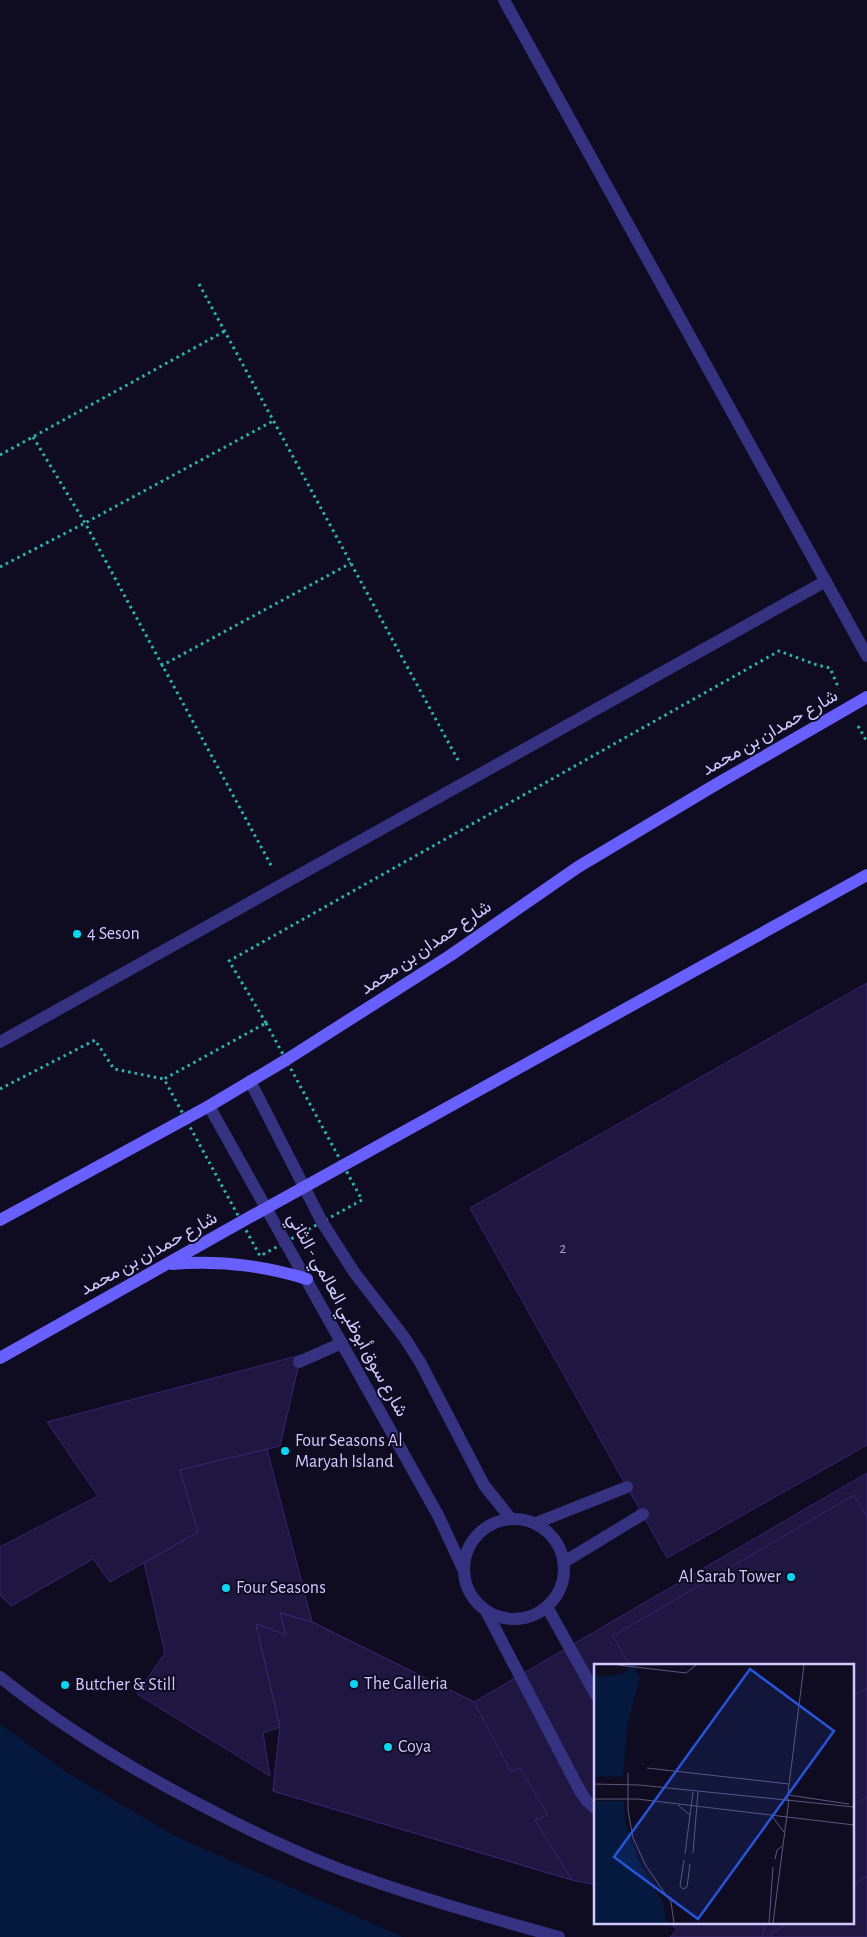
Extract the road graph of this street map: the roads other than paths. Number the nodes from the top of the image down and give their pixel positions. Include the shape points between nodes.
1 (504, 0) edge
2 (826, 581) junction
3 (867, 656) edge
4 (867, 697) edge
5 (864, 879) edge
6 (0, 1042) edge
7 (250, 1082) junction
8 (210, 1106) junction
9 (305, 1187) junction
10 (268, 1208) junction
11 (0, 1220) edge
12 (167, 1264) junction
13 (307, 1279) junction
14 (342, 1343) junction
15 (0, 1358) edge
16 (299, 1362) dead end
17 (628, 1487) dead end
18 (643, 1514) dead end
19 (511, 1519) junction
20 (536, 1524) junction
21 (564, 1562) junction
22 (463, 1569) junction
23 (547, 1608) junction
24 (486, 1611) junction
25 (0, 1677) edge
26 (594, 1690) edge
27 (594, 1806) edge
28 (558, 1937) edge

1 - 2 street
2 - 3 street
2 - 6 street
4 - 7 main road, شارع حمدان بن محمد via 578,867 451,956
5 - 9 main road, شارع حمدان بن محمد
7 - 8 main road, شارع حمدان بن محمد
7 - 9 street, شارع سوق أبوظبي العالمي - الثاني
8 - 10 street, شارع سوق أبوظبي العالمي - الثاني
8 - 11 main road, شارع حمدان بن محمد
9 - 10 main road, شارع حمدان بن محمد
9 - 19 street, شارع سوق أبوظبي العالمي - الثاني via 338,1249 415,1354 484,1485
10 - 12 main road, شارع حمدان بن محمد
10 - 13 street, شارع سوق أبوظبي العالمي - الثاني
12 - 13 main road via 243,1264
12 - 15 main road, شارع حمدان بن محمد
13 - 14 street, شارع سوق أبوظبي العالمي - الثاني
14 - 16 street
14 - 22 street, شارع سوق أبوظبي العالمي - الثاني via 439,1517
17 - 20 street
18 - 21 street
19 - 20 street
19 - 22 street via 496,1522 478,1535 466,1554
20 - 21 street via 549,1532 559,1546
21 - 23 street via 564,1579 558,1595
22 - 24 street via 466,1586
23 - 24 street via 517,1620 500,1618
23 - 26 street
24 - 27 street via 580,1791
25 - 28 street via 36,1706 139,1772 259,1836 341,1870

